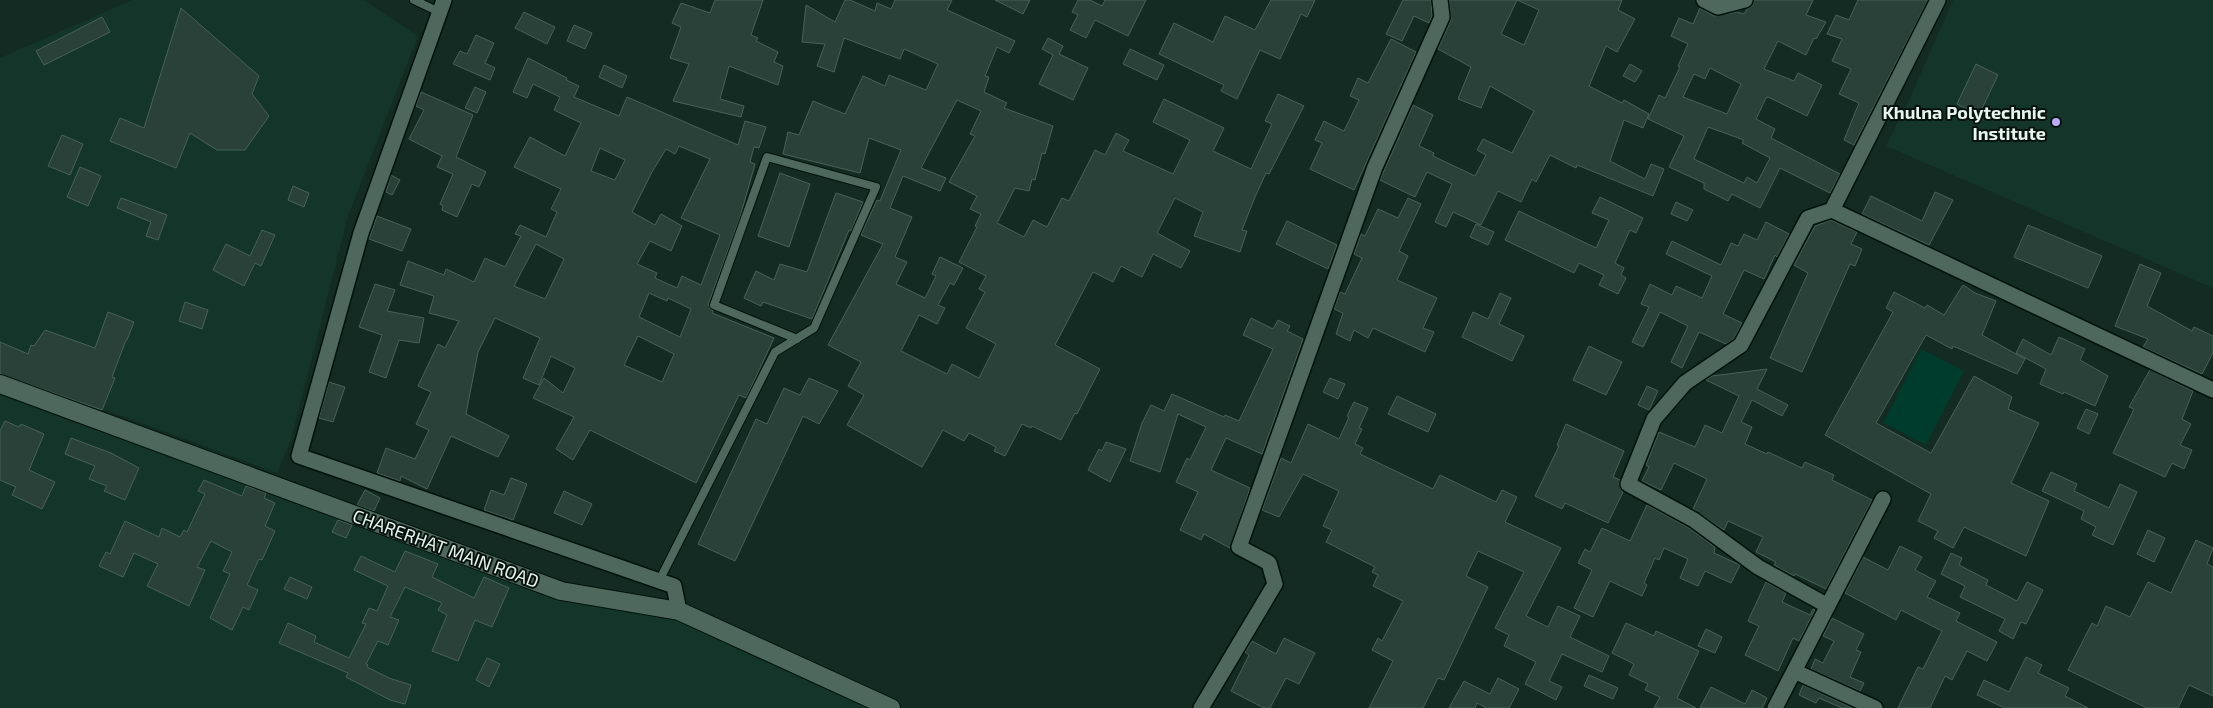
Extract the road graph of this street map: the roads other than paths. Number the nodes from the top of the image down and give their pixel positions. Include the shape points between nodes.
1 (414, 0) edge
2 (1440, 0) edge
3 (1704, 0) edge
4 (1745, 0) edge
5 (1938, 0) edge
6 (441, 6) edge
7 (1832, 210) junction
8 (797, 339) junction
9 (0, 384) edge
10 (2213, 390) edge
11 (1883, 499) dead end
12 (659, 581) junction
13 (1828, 606) junction
14 (679, 611) junction
15 (1794, 671) junction
16 (891, 708) edge
17 (1201, 708) edge
18 (1775, 708) edge
19 (1875, 708) edge

1 - 6 lane
2 - 17 street via 1442,17 1374,167 1239,547 1269,563 1275,584
3 - 4 street via 1718,7
5 - 7 street
6 - 12 street via 361,233 299,456
7 - 10 street
7 - 13 street via 1808,218 1741,345 1685,383 1654,419 1628,484 1694,520 1758,567
8 - 8 lane via 814,328 876,187 767,157 714,305
8 - 12 lane via 775,352
9 - 14 street, CHARERHAT MAIN ROAD via 561,591
11 - 13 street
12 - 14 street via 674,586
13 - 15 street
14 - 16 street, CHARERHAT MAIN ROAD
15 - 18 street
15 - 19 street

